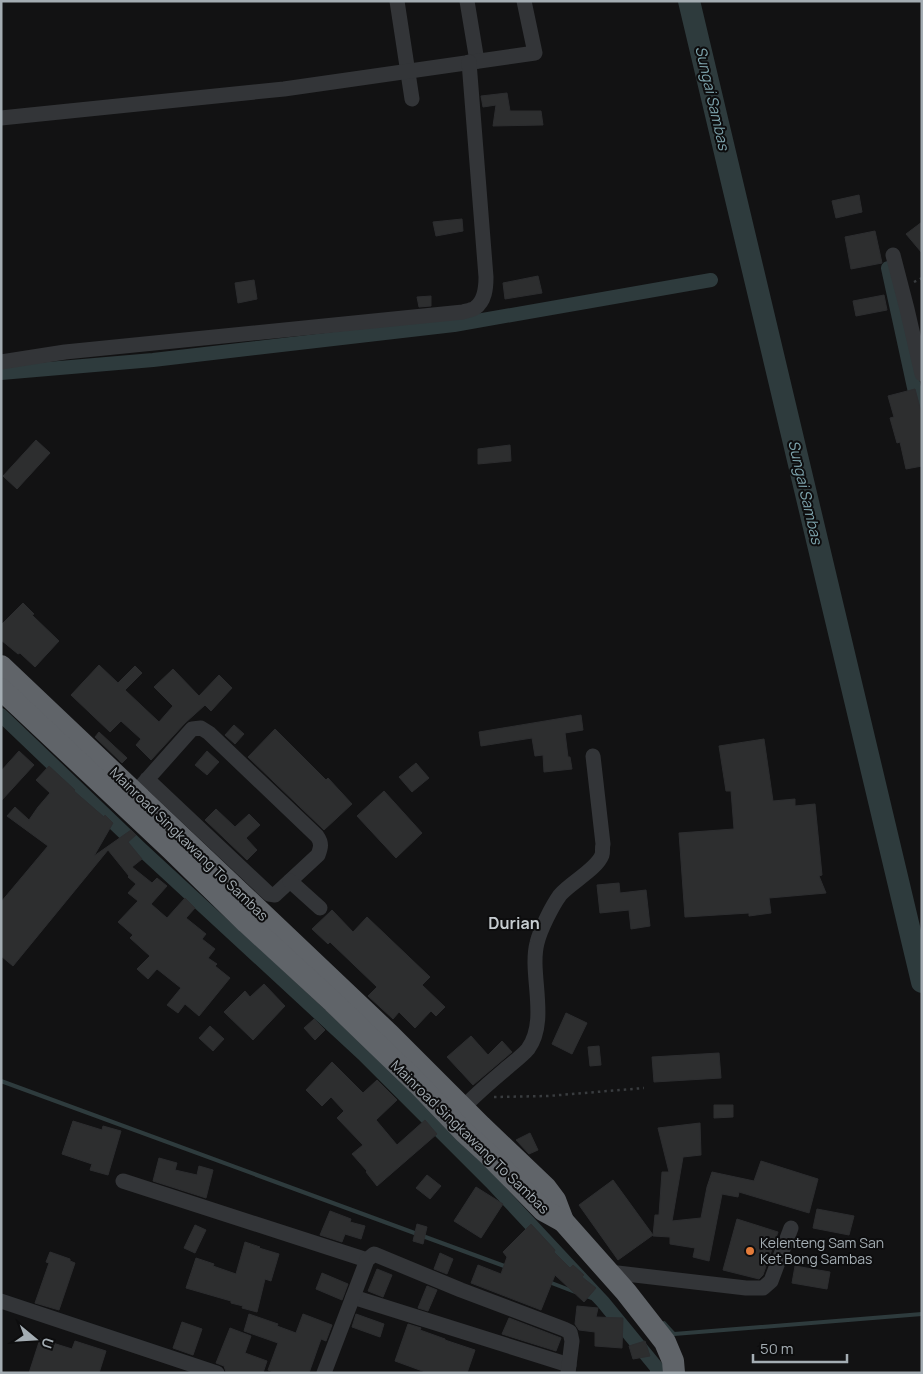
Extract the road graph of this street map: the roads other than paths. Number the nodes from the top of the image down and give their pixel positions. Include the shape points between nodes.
1 (398, 1) edge
2 (467, 1) edge
3 (524, 1) edge
4 (473, 62) junction
5 (408, 71) junction
6 (412, 99) dead end
7 (1, 118) edge
8 (893, 255) dead end
9 (1, 362) edge
10 (922, 374) edge
11 (1, 666) edge
12 (1, 689) edge
13 (593, 756) dead end
14 (141, 786) junction
15 (235, 874) junction
16 (290, 881) junction
17 (320, 908) dead end
18 (254, 918) junction
19 (468, 1103) junction
20 (123, 1182) dead end
21 (564, 1221) junction
22 (792, 1228) dead end
23 (367, 1260) junction
24 (609, 1272) junction
25 (353, 1297) junction
26 (1, 1301) edge
27 (568, 1369) edge
28 (217, 1373) edge
29 (324, 1373) edge
30 (674, 1373) edge

1 - 5 street
2 - 4 street
3 - 4 street via 535,53
4 - 5 street
4 - 9 street via 486,277 483,298 475,308 463,312 65,352
5 - 6 street
5 - 7 street via 284,89
8 - 10 street
11 - 14 highway, Mainroad Singkawang To Sambas
12 - 18 highway, Mainroad Singkawang To Sambas via 171,849
13 - 19 street via 602,855 561,895 537,942 537,1015 528,1050
14 - 15 highway, Mainroad Singkawang To Sambas
14 - 16 street via 192,729 201,728 209,733 320,840 318,855
15 - 16 street via 272,895
15 - 18 highway, Mainroad Singkawang To Sambas
16 - 17 street
18 - 19 highway, Mainroad Singkawang To Sambas
18 - 21 highway, Mainroad Singkawang To Sambas via 309,980 543,1210
19 - 21 highway, Mainroad Singkawang To Sambas via 546,1188
20 - 23 street
21 - 24 highway
22 - 24 street via 770,1281 763,1288
23 - 25 street
23 - 27 street via 374,1254 570,1332
24 - 30 highway via 665,1342
25 - 27 street
25 - 29 street
26 - 28 street

